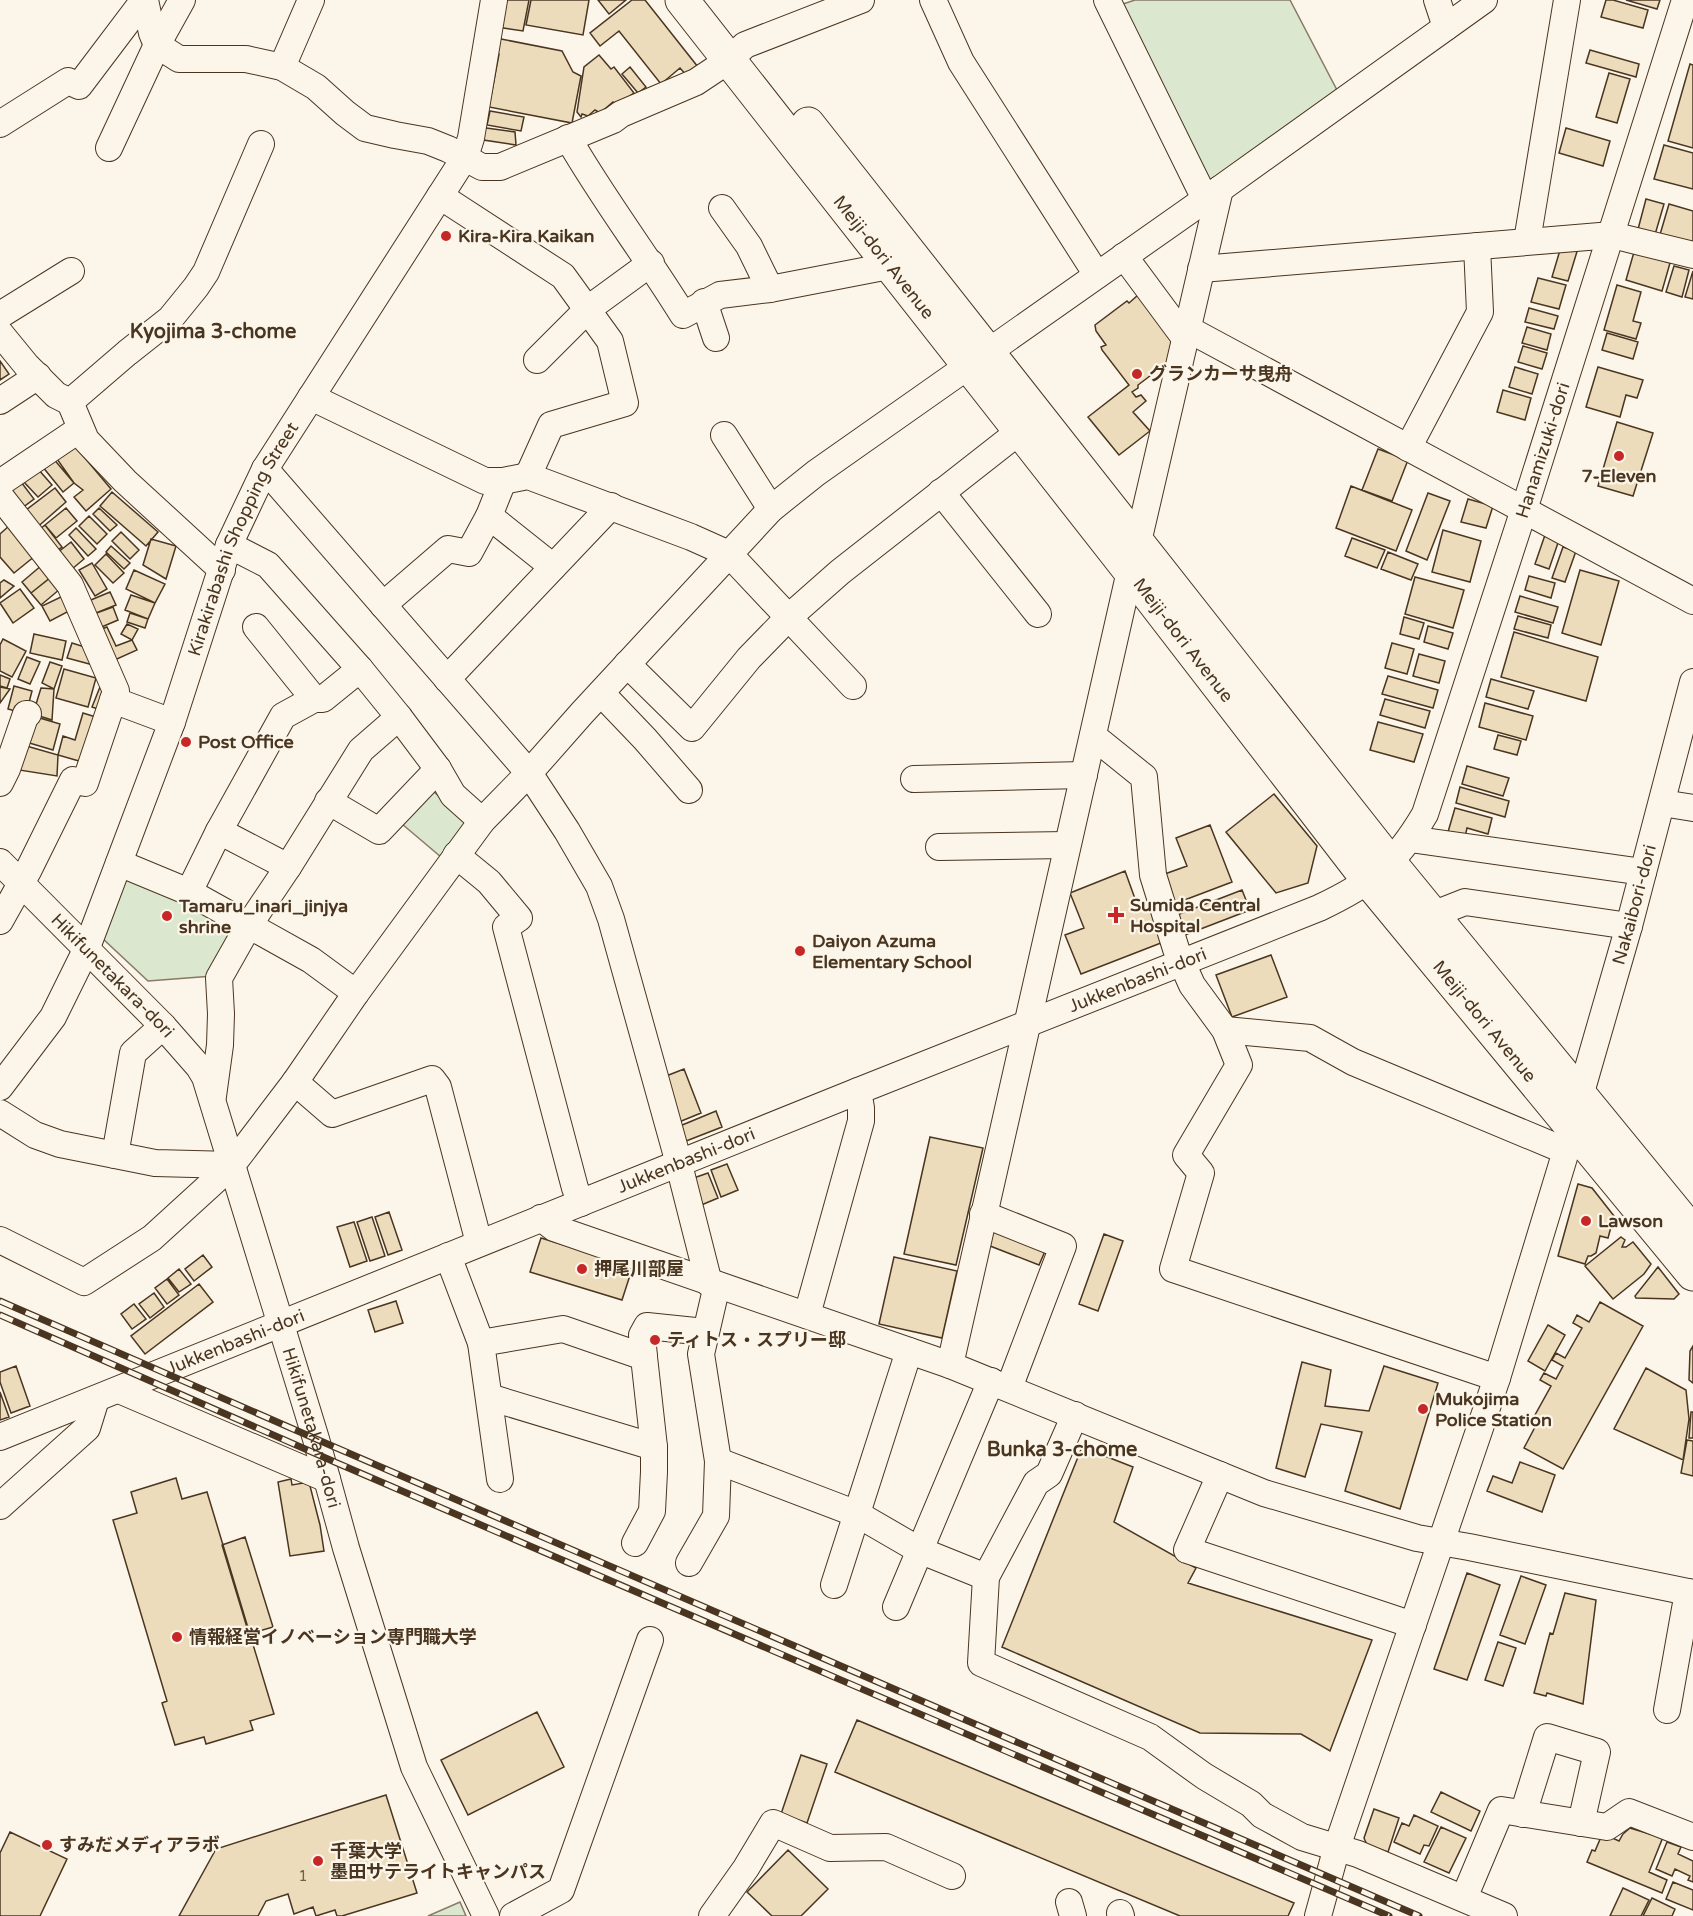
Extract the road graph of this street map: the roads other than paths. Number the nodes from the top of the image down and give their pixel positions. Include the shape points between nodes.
1 (144, 0) edge
2 (182, 0) edge
3 (311, 0) edge
4 (494, 0) edge
5 (682, 0) edge
6 (710, 0) edge
7 (933, 0) edge
8 (1107, 0) edge
9 (1437, 0) edge
10 (1484, 0) edge
11 (1567, 0) edge
12 (1685, 0) edge
13 (853, 2) edge
14 (1446, 27) junction
15 (157, 45) junction
16 (737, 52) junction
17 (282, 67) junction
18 (0, 124) edge
19 (568, 138) junction
20 (261, 144) dead end
21 (109, 148) dead end
22 (465, 157) junction
23 (1212, 194) junction
24 (440, 196) junction
25 (722, 208) dead end
26 (1612, 235) junction
27 (1527, 241) junction
28 (1477, 246) junction
29 (1693, 255) edge
30 (1124, 256) junction
31 (651, 263) junction
32 (889, 266) junction
33 (1201, 268) junction
34 (71, 271) dead end
35 (1097, 275) junction
36 (770, 289) junction
37 (704, 302) junction
38 (588, 309) junction
39 (0, 315) edge
40 (0, 333) edge
41 (1185, 333) junction
42 (717, 338) dead end
43 (978, 359) junction
44 (537, 360) dead end
45 (38, 376) junction
46 (312, 397) junction
47 (0, 401) edge
48 (70, 402) junction
49 (80, 429) junction
50 (1020, 431) junction
51 (724, 435) dead end
52 (1408, 448) junction
53 (265, 469) junction
54 (528, 476) junction
55 (503, 482) junction
56 (0, 483) edge
57 (941, 492) junction
58 (611, 506) junction
59 (771, 510) junction
60 (1524, 510) junction
61 (5, 513) edge
62 (489, 516) junction
63 (729, 555) junction
64 (226, 557) junction
65 (1134, 557) junction
66 (553, 567) junction
67 (1693, 601) edge
68 (383, 605) junction
69 (1038, 614) dead end
70 (789, 616) junction
71 (256, 627) dead end
72 (627, 664) junction
73 (360, 669) junction
74 (447, 679) junction
75 (1693, 681) edge
76 (853, 686) dead end
77 (600, 693) junction
78 (314, 699) junction
79 (113, 700) junction
80 (28, 714) dead end
81 (399, 717) junction
82 (172, 722) junction
83 (1093, 736) junction
84 (438, 769) junction
85 (529, 773) junction
86 (1084, 775) junction
87 (914, 779) dead end
88 (0, 783) edge
89 (689, 790) dead end
90 (328, 801) junction
91 (1662, 803) junction
92 (1693, 808) edge
93 (482, 821) junction
94 (219, 831) junction
95 (1066, 845) junction
96 (939, 847) dead end
97 (456, 855) junction
98 (1390, 861) junction
99 (0, 862) edge
100 (119, 863) junction
101 (288, 867) junction
102 (1643, 872) junction
103 (21, 883) junction
104 (189, 892) junction
105 (1432, 915) junction
106 (0, 921) edge
107 (249, 925) junction
108 (1629, 926) junction
109 (86, 950) junction
110 (1182, 964) junction
111 (356, 993) junction
112 (1027, 1024) junction
113 (162, 1026) junction
114 (1225, 1029) junction
115 (295, 1082) junction
116 (0, 1087) edge
117 (858, 1091) junction
118 (213, 1099) junction
119 (0, 1113) edge
120 (1572, 1124) junction
121 (115, 1155) junction
122 (678, 1164) junction
123 (232, 1165) junction
124 (581, 1203) junction
125 (983, 1214) junction
126 (541, 1218) junction
127 (1693, 1233) edge
128 (0, 1240) edge
129 (479, 1243) junction
130 (447, 1256) junction
131 (1693, 1274) edge
132 (713, 1284) junction
133 (807, 1316) junction
134 (280, 1323) junction
135 (705, 1332) junction
136 (481, 1343) junction
137 (909, 1351) junction
138 (644, 1357) junction
139 (950, 1365) junction
140 (1497, 1378) junction
141 (1000, 1384) junction
142 (108, 1394) junction
143 (489, 1397) junction
144 (1075, 1414) junction
145 (0, 1437) edge
146 (654, 1447) junction
147 (718, 1461) junction
148 (1220, 1475) junction
149 (327, 1479) junction
150 (500, 1479) dead end
151 (0, 1506) edge
152 (856, 1514) junction
153 (1442, 1542) junction
154 (635, 1543) dead end
155 (919, 1550) junction
156 (689, 1563) dead end
157 (986, 1577) junction
158 (834, 1585) dead end
159 (1690, 1592) edge
160 (896, 1607) dead end
161 (1413, 1625) junction
162 (650, 1640) dead end
163 (1667, 1710) dead end
164 (1523, 1814) junction
165 (1581, 1823) junction
166 (1693, 1837) edge
167 (1337, 1847) junction
168 (952, 1876) dead end
169 (1464, 1898) junction
170 (486, 1916) edge
171 (513, 1916) edge
172 (712, 1916) edge
173 (1318, 1916) edge
174 (1504, 1916) edge

1 - 15 street
1 - 18 street via 79,86 68,81
2 - 15 street
3 - 17 street
4 - 22 street, Kirakirabashi Shopping Street
5 - 16 main road, Meiji-dori Avenue
6 - 16 main road, Meiji-dori Avenue
7 - 35 street via 961,62
8 - 23 street
9 - 14 street
10 - 14 street
11 - 27 street
12 - 26 street, Hanamizuki-dori
13 - 16 street
14 - 23 street
15 - 17 street via 179,59 246,59
15 - 21 street
16 - 19 street via 696,82
16 - 32 main road, Meiji-dori Avenue
16 - 43 main road, Meiji-dori Avenue
17 - 22 street via 316,87 365,128 428,141
19 - 22 street via 500,167 482,167
19 - 31 street via 592,180
20 - 48 street via 196,287 170,319
22 - 24 street, Kirakirabashi Shopping Street
23 - 30 street
23 - 33 street
24 - 38 street via 563,276
24 - 46 street, Kirakirabashi Shopping Street
25 - 36 street
26 - 27 street
26 - 29 street
26 - 60 street, Hanamizuki-dori
27 - 28 street
28 - 33 street
28 - 52 street via 1480,312
30 - 35 street
30 - 41 street
31 - 37 street via 683,315
31 - 38 street
32 - 36 street
32 - 43 main road, Meiji-dori Avenue
33 - 41 street
34 - 39 street
35 - 43 street
36 - 37 street via 720,295
37 - 42 street
38 - 44 street
38 - 54 street via 610,341 625,403 551,425
40 - 45 street
41 - 52 street
41 - 65 street
43 - 50 main road, Meiji-dori Avenue
43 - 59 street via 816,473
43 - 65 main road, Meiji-dori Avenue
45 - 47 street
45 - 48 street
46 - 53 street, Kirakirabashi Shopping Street
46 - 55 street via 485,482
48 - 49 street
49 - 56 street
49 - 64 street via 126,481
50 - 57 street
50 - 65 main road, Meiji-dori Avenue
51 - 59 street
52 - 60 street
53 - 64 street, Kirakirabashi Shopping Street
53 - 68 street
54 - 55 street
54 - 58 street
55 - 62 street
57 - 69 street
57 - 70 street
58 - 63 street
58 - 66 street
59 - 63 street
60 - 67 street
60 - 98 street, Hanamizuki-dori via 1425,814
61 - 79 street via 70,585 116,691
62 - 66 street
62 - 68 street via 469,553 448,549
63 - 70 street
63 - 72 street
64 - 73 street via 268,565
64 - 82 street, Kirakirabashi Shopping Street
65 - 83 street
65 - 98 main road, Meiji-dori Avenue
66 - 74 street
68 - 74 street
70 - 72 street via 692,728
70 - 76 street
71 - 78 street
72 - 77 street
73 - 78 street via 323,699
73 - 81 street
74 - 85 street
75 - 91 street, Nakaibori-dori
77 - 85 street
77 - 89 street
78 - 94 street via 283,716
79 - 82 street
79 - 103 street via 85,783 73,780
80 - 88 street
81 - 84 street
81 - 90 street via 361,750
82 - 100 street, Kirakirabashi Shopping Street
83 - 86 street
83 - 110 street via 1144,777 1153,875
84 - 90 street via 379,831
84 - 93 street via 453,795
85 - 93 street
85 - 122 street via 599,886
86 - 87 street
86 - 95 street
90 - 101 street
91 - 92 street
91 - 102 street, Nakaibori-dori
93 - 97 street
94 - 101 street
94 - 104 street
95 - 96 street
95 - 112 street
97 - 111 street
97 - 124 street via 489,882 519,918 506,927
98 - 102 street
98 - 105 main road, Meiji-dori Avenue
98 - 110 street, Jukkenbashi-dori via 1320,908
98 - 120 main road, Meiji-dori Avenue
99 - 103 street, Hikifunetakara-dori
100 - 104 street
100 - 109 street, Kirakirabashi Shopping Street
101 - 107 street
102 - 108 street, Nakaibori-dori
103 - 106 street
103 - 109 street, Hikifunetakara-dori
104 - 107 street
105 - 108 street via 1465,902
105 - 120 main road, Meiji-dori Avenue
107 - 111 street via 311,960
107 - 118 street via 219,978 220,1045
108 - 120 street, Nakaibori-dori
109 - 113 street, Hikifunetakara-dori
109 - 116 street, Kirakirabashi Shopping Street via 53,1017
110 - 112 street, Jukkenbashi-dori
110 - 114 street via 1192,985
111 - 115 street
112 - 117 street, Jukkenbashi-dori
112 - 125 street
113 - 118 street, Hikifunetakara-dori via 199,1066
113 - 121 street via 133,1053
114 - 120 street via 1310,1038 1353,1062
114 - 140 street via 1239,1065 1186,1155 1201,1173 1173,1269
115 - 123 street
115 - 129 street via 332,1114 432,1079 438,1087
117 - 122 street, Jukkenbashi-dori
117 - 133 street via 861,1121
118 - 123 street, Hikifunetakara-dori
119 - 121 street via 35,1135
120 - 127 main road, Meiji-dori Avenue
120 - 131 main road, Meiji-dori Avenue
120 - 140 street, Nakaibori-dori
121 - 123 street via 155,1163
122 - 124 street, Jukkenbashi-dori
122 - 132 street
123 - 128 street via 152,1238 84,1282
123 - 134 street, Hikifunetakara-dori
124 - 126 street, Jukkenbashi-dori
125 - 139 street
125 - 141 street via 1063,1246
126 - 129 street, Jukkenbashi-dori
126 - 132 street via 554,1228
129 - 130 street, Jukkenbashi-dori
130 - 134 street, Jukkenbashi-dori
130 - 136 street
132 - 133 street
132 - 135 street
133 - 137 street
134 - 142 street, Jukkenbashi-dori
134 - 149 street, Hikifunetakara-dori
135 - 138 street via 647,1326 642,1335
135 - 147 street via 701,1354
136 - 138 street via 563,1329
136 - 143 street
137 - 139 street
137 - 152 street
138 - 146 street
139 - 141 street
140 - 153 street, Nakaibori-dori
141 - 144 street
141 - 155 street
142 - 145 street, Jukkenbashi-dori
142 - 149 street
142 - 151 street via 87,1428
143 - 146 street
143 - 150 street
144 - 148 street
144 - 157 street via 1049,1474 1036,1483
146 - 154 street via 652,1511
147 - 152 street
147 - 156 street via 716,1516
148 - 153 street via 1264,1493
148 - 161 street via 1186,1550
149 - 170 street, Hikifunetakara-dori via 414,1767
152 - 155 street
152 - 158 street
153 - 159 street
153 - 161 street, Nakaibori-dori
155 - 157 street
155 - 160 street
157 - 167 street via 981,1663 1150,1737 1262,1815 1302,1837
159 - 163 street
161 - 167 street, Nakaibori-dori
162 - 171 street via 561,1890
164 - 165 street
164 - 165 street via 1546,1737 1597,1752
164 - 169 street via 1501,1810
165 - 166 street via 1607,1827 1629,1812
167 - 169 street
167 - 173 street, Nakaibori-dori
168 - 172 street via 886,1847 830,1848 773,1823
169 - 174 street

